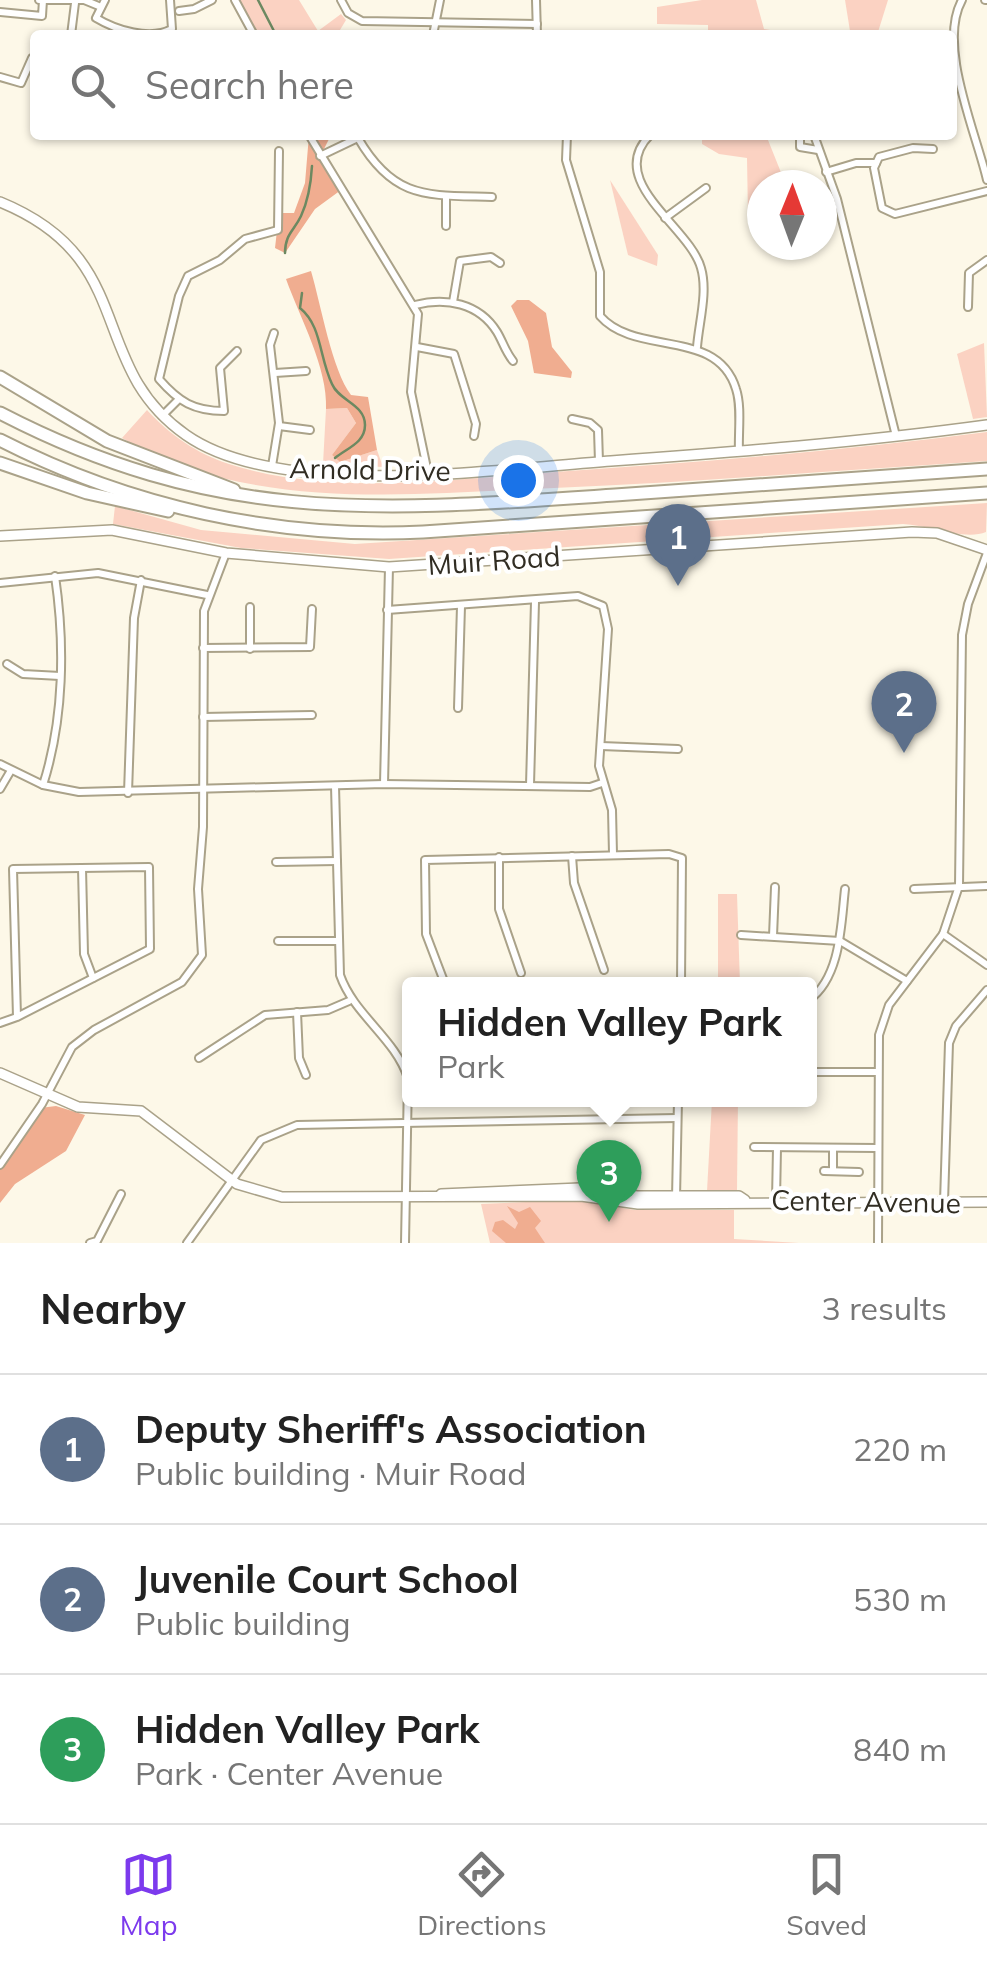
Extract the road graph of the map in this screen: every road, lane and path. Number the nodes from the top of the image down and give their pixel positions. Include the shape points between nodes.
1 (3, 0) edge
2 (41, 0) edge
3 (84, 0) edge
4 (170, 0) edge
5 (212, 0) edge
6 (235, 0) edge
7 (342, 0) edge
8 (440, 0) edge
9 (536, 0) edge
10 (962, 0) edge
11 (74, 3) junction
12 (103, 4) edge
13 (178, 11) dead end
14 (1, 12) edge
15 (436, 22) junction
16 (536, 24) junction
17 (71, 30) edge
18 (133, 30) edge
19 (170, 30) edge
20 (251, 30) edge
21 (434, 30) edge
22 (537, 30) edge
23 (953, 30) edge
24 (30, 63) edge
25 (957, 75) edge
26 (0, 77) edge
27 (312, 140) edge
28 (353, 140) edge
29 (363, 140) edge
30 (567, 140) edge
31 (646, 140) edge
32 (800, 140) edge
33 (815, 140) edge
34 (818, 150) junction
35 (933, 150) dead end
36 (280, 151) dead end
37 (320, 156) junction
38 (985, 162) edge
39 (876, 163) junction
40 (825, 170) edge
41 (837, 170) edge
42 (987, 180) edge
43 (706, 188) dead end
44 (987, 191) edge
45 (446, 196) junction
46 (492, 197) dead end
47 (837, 199) edge
48 (0, 202) edge
49 (666, 218) junction
50 (446, 226) dead end
51 (987, 260) edge
52 (500, 264) dead end
53 (453, 302) junction
54 (415, 305) junction
55 (968, 307) dead end
56 (274, 334) dead end
57 (697, 346) junction
58 (417, 347) junction
59 (237, 351) dead end
60 (514, 361) dead end
61 (306, 372) dead end
62 (274, 373) junction
63 (0, 378) edge
64 (178, 400) junction
65 (0, 413) edge
66 (162, 416) junction
67 (572, 419) dead end
68 (987, 424) edge
69 (279, 426) junction
70 (310, 430) dead end
71 (474, 436) dead end
72 (896, 437) junction
73 (0, 440) edge
74 (739, 452) junction
75 (599, 462) junction
76 (0, 463) edge
77 (272, 466) junction
78 (987, 469) edge
79 (428, 474) junction
80 (987, 493) edge
81 (251, 498) junction
82 (192, 512) junction
83 (0, 536) edge
84 (987, 551) edge
85 (226, 553) junction
86 (389, 567) junction
87 (55, 576) junction
88 (141, 580) junction
89 (0, 582) edge
90 (208, 594) junction
91 (535, 602) junction
92 (461, 606) junction
93 (250, 607) dead end
94 (312, 608) dead end
95 (387, 610) junction
96 (204, 648) junction
97 (250, 649) junction
98 (7, 664) dead end
99 (60, 676) junction
100 (458, 708) dead end
101 (312, 714) dead end
102 (202, 717) junction
103 (601, 746) junction
104 (678, 749) dead end
105 (0, 764) edge
106 (10, 772) junction
107 (602, 783) junction
108 (384, 784) junction
109 (530, 784) junction
110 (43, 785) junction
111 (335, 786) junction
112 (0, 788) edge
113 (204, 790) junction
114 (128, 793) junction
115 (613, 854) junction
116 (498, 856) junction
117 (572, 856) junction
118 (337, 861) junction
119 (276, 862) dead end
120 (82, 868) junction
121 (959, 886) junction
122 (987, 886) edge
123 (776, 887) dead end
124 (845, 889) dead end
125 (914, 889) dead end
126 (942, 934) junction
127 (740, 935) dead end
128 (773, 936) junction
129 (278, 941) dead end
130 (337, 941) junction
131 (840, 941) junction
132 (987, 965) edge
133 (604, 970) dead end
134 (521, 973) dead end
135 (442, 977) edge
136 (681, 977) edge
137 (93, 978) junction
138 (907, 980) junction
139 (987, 990) edge
140 (817, 995) edge
141 (349, 1001) junction
142 (297, 1012) junction
143 (17, 1017) junction
144 (0, 1023) edge
145 (402, 1057) edge
146 (199, 1058) dead end
147 (817, 1072) edge
148 (878, 1072) junction
149 (0, 1073) edge
150 (306, 1076) dead end
151 (48, 1094) junction
152 (407, 1107) edge
153 (678, 1107) edge
154 (677, 1118) junction
155 (407, 1123) junction
156 (754, 1148) dead end
157 (776, 1148) junction
158 (833, 1148) junction
159 (877, 1148) junction
160 (0, 1165) edge
161 (859, 1172) dead end
162 (232, 1180) junction
163 (121, 1194) dead end
164 (408, 1195) junction
165 (776, 1200) junction
166 (876, 1200) junction
167 (676, 1201) junction
168 (944, 1202) junction
169 (987, 1202) edge
170 (189, 1240) edge
171 (90, 1243) edge
172 (201, 1243) edge
173 (405, 1243) edge
174 (878, 1243) edge

1 - 14 street
2 - 11 street
2 - 14 street via 42,16
3 - 11 street
3 - 12 street
4 - 19 street
5 - 13 street
6 - 20 street
7 - 15 street via 362,21
8 - 15 street
9 - 16 street
10 - 23 street
11 - 17 street
12 - 18 street via 96,18
15 - 16 street
15 - 21 street
16 - 22 street
24 - 26 street via 22,83
25 - 38 street
27 - 37 street
28 - 37 street
29 - 45 street via 378,170 417,196
30 - 57 street via 566,160 600,272 600,316 636,340
31 - 49 street via 637,172
32 - 34 street via 800,147
33 - 34 street
34 - 40 street
35 - 39 street via 913,148
36 - 64 street via 278,230 245,239 196,269 179,296 159,367 159,379
37 - 54 street
38 - 42 street
39 - 41 street
39 - 44 street via 882,208 895,214
43 - 49 street
45 - 46 street
45 - 50 street
47 - 72 street
48 - 66 street, Arnold Drive via 43,223 84,262 131,373
49 - 57 street via 690,243 703,274
51 - 55 street via 968,273
52 - 53 street via 491,257 460,261
53 - 54 street
53 - 60 street via 484,316
54 - 58 street
56 - 62 street
57 - 74 street via 736,387
58 - 71 street via 454,354
58 - 79 street via 410,392
59 - 64 street via 220,368 224,411 202,411
61 - 62 street
62 - 69 street
63 - 81 highway via 107,442
64 - 66 street
65 - 81 highway via 122,466
66 - 77 street, Arnold Drive via 207,448
67 - 75 street via 598,430
68 - 72 street, Arnold Drive
69 - 70 street
69 - 77 street
72 - 74 street, Arnold Drive
73 - 82 highway via 100,484
74 - 75 street, Arnold Drive
75 - 79 street, Arnold Drive
76 - 82 highway via 143,508
77 - 79 street, Arnold Drive
78 - 81 highway via 418,508
80 - 82 highway via 396,533 300,530
83 - 85 street, Muir Road via 112,530
84 - 86 street, Muir Road via 912,532
84 - 121 street via 962,635
85 - 86 street, Muir Road
85 - 90 street
86 - 95 street
87 - 88 street
87 - 89 street
87 - 99 street
88 - 90 street
88 - 114 street
90 - 96 street
91 - 92 street
91 - 103 street via 578,596 603,606 608,629
91 - 109 street
92 - 95 street
92 - 100 street
93 - 97 street
94 - 97 street via 310,647
95 - 108 street
96 - 97 street
96 - 102 street
98 - 99 street via 23,674
99 - 110 street via 55,746
101 - 102 street
102 - 113 street
103 - 104 street
103 - 107 street
105 - 106 street
106 - 110 street
106 - 112 street
107 - 109 street
107 - 115 street via 612,810
108 - 109 street
108 - 111 street
110 - 114 street
111 - 113 street
111 - 118 street
113 - 114 street
113 - 151 street via 202,955 196,968 81,1038
115 - 117 street
115 - 136 street via 682,858
116 - 117 street
116 - 134 street via 499,909
116 - 135 street via 425,860 426,934
117 - 133 street via 574,883
118 - 119 street
118 - 130 street
120 - 137 street via 84,954
120 - 137 street via 149,867 150,949
120 - 143 street via 13,869
121 - 122 street
121 - 125 street
121 - 126 street
123 - 128 street
124 - 131 street
126 - 132 street
126 - 138 street
127 - 128 street
128 - 131 street
129 - 130 street
130 - 141 street
131 - 138 street
131 - 140 street
137 - 143 street
138 - 148 street via 879,1035
139 - 168 street via 948,1043
141 - 142 street
141 - 145 street
142 - 146 street via 265,1015
142 - 150 street
143 - 144 street
147 - 148 street
148 - 159 street
149 - 151 street, Center Avenue
151 - 160 street
151 - 162 street, Center Avenue via 78,1107 141,1110
152 - 155 street
153 - 154 street
154 - 155 street
154 - 167 street
155 - 162 street via 297,1125 271,1132
155 - 164 street
156 - 157 street
157 - 158 street
157 - 165 street
158 - 159 street
158 - 161 street via 828,1171
159 - 166 street
162 - 164 street, Center Avenue via 282,1197
162 - 170 street
163 - 171 street
164 - 167 street, Center Avenue
164 - 173 street
165 - 166 street, Center Avenue
165 - 167 street, Center Avenue
166 - 168 street, Center Avenue
166 - 174 street
168 - 169 street, Center Avenue
170 - 172 street

